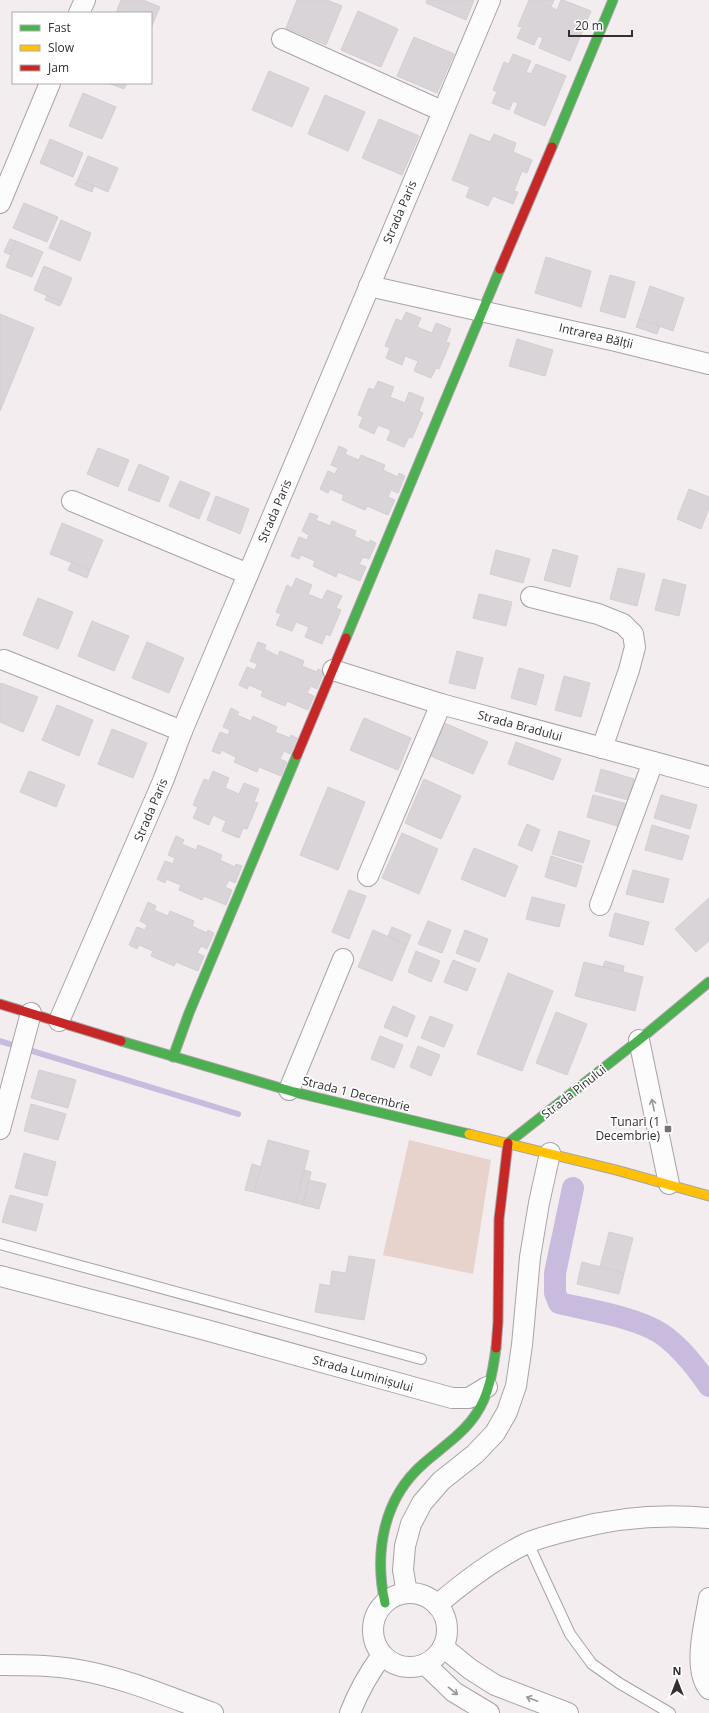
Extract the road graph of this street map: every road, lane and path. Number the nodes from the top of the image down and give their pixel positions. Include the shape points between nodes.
1 (85, 0) edge
2 (490, 0) edge
3 (612, 0) edge
4 (79, 12) edge
5 (282, 39) dead end
6 (50, 84) edge
7 (442, 111) junction
8 (0, 203) edge
9 (368, 286) junction
10 (482, 310) junction
11 (709, 364) edge
12 (72, 501) dead end
13 (248, 574) junction
14 (531, 597) dead end
15 (4, 660) dead end
16 (333, 670) junction
17 (441, 704) junction
18 (182, 731) junction
19 (602, 748) junction
20 (653, 762) junction
21 (709, 777) edge
22 (368, 876) dead end
23 (600, 905) dead end
24 (343, 959) dead end
25 (709, 982) edge
26 (0, 1004) edge
27 (31, 1014) junction
28 (59, 1022) junction
29 (639, 1040) junction
30 (173, 1057) junction
31 (289, 1090) junction
32 (0, 1129) edge
33 (508, 1143) junction
34 (550, 1153) junction
35 (670, 1184) junction
36 (709, 1196) edge
37 (0, 1244) edge
38 (0, 1276) edge
39 (422, 1359) dead end
40 (487, 1387) junction
41 (709, 1518) edge
42 (528, 1543) junction
43 (407, 1593) junction
44 (709, 1598) edge
45 (385, 1602) junction
46 (437, 1605) junction
47 (443, 1647) junction
48 (382, 1655) junction
49 (425, 1664) junction
50 (0, 1665) edge
51 (709, 1689) edge
52 (167, 1705) edge
53 (213, 1713) edge
54 (350, 1713) edge
55 (489, 1713) edge
56 (568, 1713) edge
57 (670, 1713) edge

1 - 4 street
2 - 7 street, Strada Paris
3 - 10 street
5 - 7 street
6 - 8 street
7 - 9 street, Strada Paris
9 - 10 street, Intrarea Bălții
9 - 13 street, Strada Paris
10 - 11 street, Intrarea Bălții
10 - 16 street
12 - 13 street
13 - 18 street, Strada Paris
14 - 19 street via 604,616 623,624 633,634 635,647 630,670
15 - 18 street
16 - 17 street, Strada Bradului
16 - 30 street
17 - 19 street, Strada Bradului
17 - 22 street
18 - 28 street, Strada Paris
19 - 20 street, Strada Bradului
20 - 21 street, Strada Bradului
20 - 23 street
24 - 31 street
25 - 29 street, Strada Pinului
26 - 27 street, Strada 1 Decembrie
27 - 28 street, Strada 1 Decembrie
27 - 32 street
28 - 30 street, Strada 1 Decembrie
29 - 33 street, Strada Pinului
35 -> 29 street
30 - 31 street, Strada 1 Decembrie
31 - 33 street, Strada 1 Decembrie
33 - 34 street, Strada 1 Decembrie
33 - 40 street via 499,1206 498,1332 495,1364
34 - 35 street, Strada 1 Decembrie
34 - 43 street via 530,1257 516,1386 507,1412 495,1433 475,1454 441,1481 422,1503 411,1524 405,1546 403,1570
35 - 36 street, Strada 1 Decembrie
37 - 39 lane
38 - 40 street, Strada Luminișului via 452,1398 469,1398
40 - 45 street via 479,1409 464,1430 411,1476 386,1520 380,1545 379,1570
41 - 42 street via 628,1518 595,1523
42 - 46 street via 466,1580
42 - 57 lane via 570,1634 592,1664 618,1683
43 - 45 street
43 - 46 street via 429,1598
44 - 51 street via 701,1651 701,1670
45 - 48 street via 374,1622 373,1634
46 - 47 street via 444,1614 447,1625
47 - 49 street
56 -> 47 street via 495,1684 470,1669
48 - 49 street via 402,1666 414,1667
48 - 54 street via 369,1673
49 -> 55 street via 454,1692
50 - 52 street via 58,1666 81,1670 117,1679
52 - 53 street

